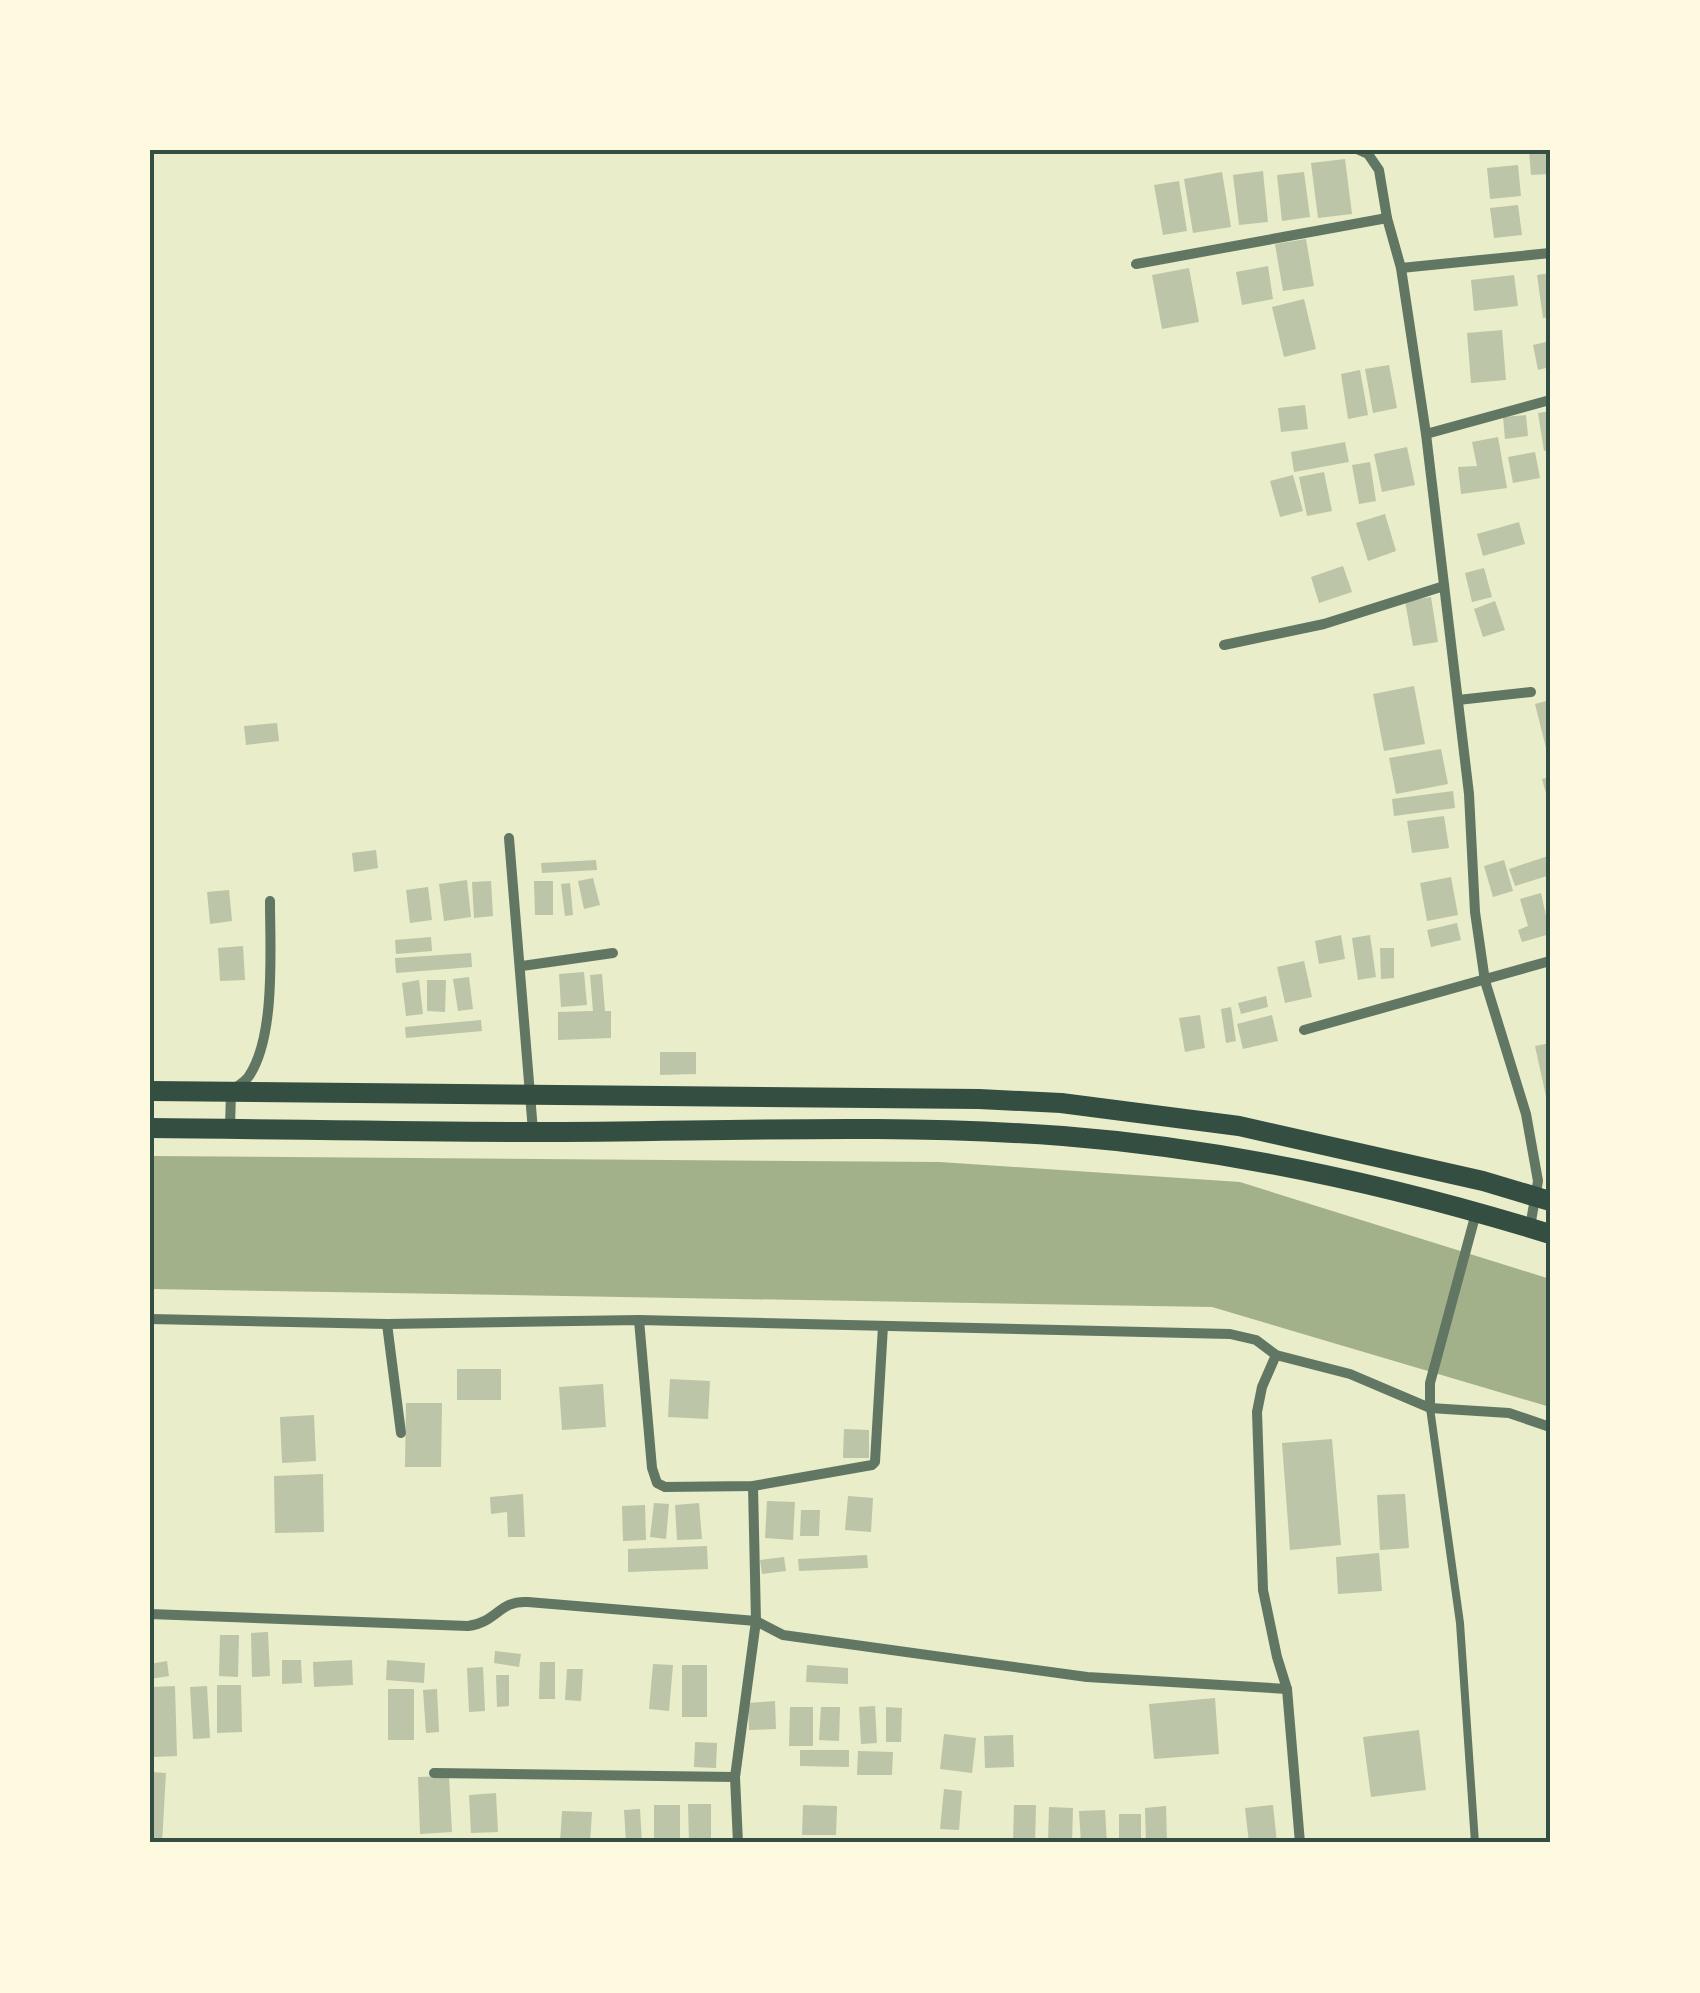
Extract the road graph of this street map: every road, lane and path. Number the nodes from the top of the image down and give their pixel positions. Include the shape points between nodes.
1 (1359, 150) edge
2 (1387, 218) junction
3 (1550, 253) edge
4 (1136, 264) dead end
5 (1401, 268) junction
6 (1550, 400) edge
7 (1426, 434) junction
8 (1444, 586) junction
9 (1224, 645) dead end
10 (1531, 692) dead end
11 (1458, 700) junction
12 (509, 838) dead end
13 (270, 901) dead end
14 (613, 952) dead end
15 (1550, 961) edge
16 (522, 966) junction
17 (1485, 981) junction
18 (1304, 1030) dead end
19 (150, 1091) edge
20 (231, 1092) junction
21 (530, 1094) junction
22 (150, 1128) edge
23 (230, 1129) junction
24 (533, 1132) junction
25 (1542, 1198) edge
26 (1476, 1212) junction
27 (1540, 1231) edge
28 (150, 1319) edge
29 (639, 1320) junction
30 (387, 1324) junction
31 (884, 1326) junction
32 (1276, 1356) junction
33 (1430, 1408) junction
34 (1550, 1427) edge
35 (401, 1433) dead end
36 (754, 1486) junction
37 (150, 1614) edge
38 (756, 1621) junction
39 (1287, 1689) junction
40 (434, 1774) dead end
41 (735, 1777) junction
42 (738, 1843) edge
43 (1300, 1843) edge
44 (1475, 1843) edge

1 - 2 street via 1379,170
2 - 4 street
2 - 5 street
3 - 5 street
5 - 7 street
6 - 7 street
7 - 8 street
8 - 9 street via 1324,624
8 - 11 street
10 - 11 street
11 - 17 street
12 - 16 street
13 - 20 street via 265,1032 249,1076
14 - 16 street
15 - 17 street
16 - 21 street
17 - 18 street
17 - 25 street via 1526,1114
19 - 20 main road
20 - 21 main road
20 - 23 street
21 - 24 street
21 - 25 main road via 1061,1103 1239,1126
22 - 23 main road
23 - 24 main road
24 - 26 main road via 1062,1136 1302,1169
25 - 27 street
26 - 27 main road
26 - 33 street via 1430,1384
28 - 30 street
29 - 30 street
29 - 31 street
29 - 36 street via 657,1483
30 - 35 street
31 - 32 street via 1230,1334 1256,1340
31 - 36 street via 874,1462
32 - 33 street via 1350,1374
32 - 39 street via 1258,1412 1263,1590
33 - 34 street via 1509,1414
33 - 44 lane via 1460,1623
36 - 38 street
37 - 38 street via 468,1626 486,1624 518,1601
38 - 39 street via 783,1636 1088,1677
38 - 41 street
39 - 43 street
40 - 41 street
41 - 42 street

